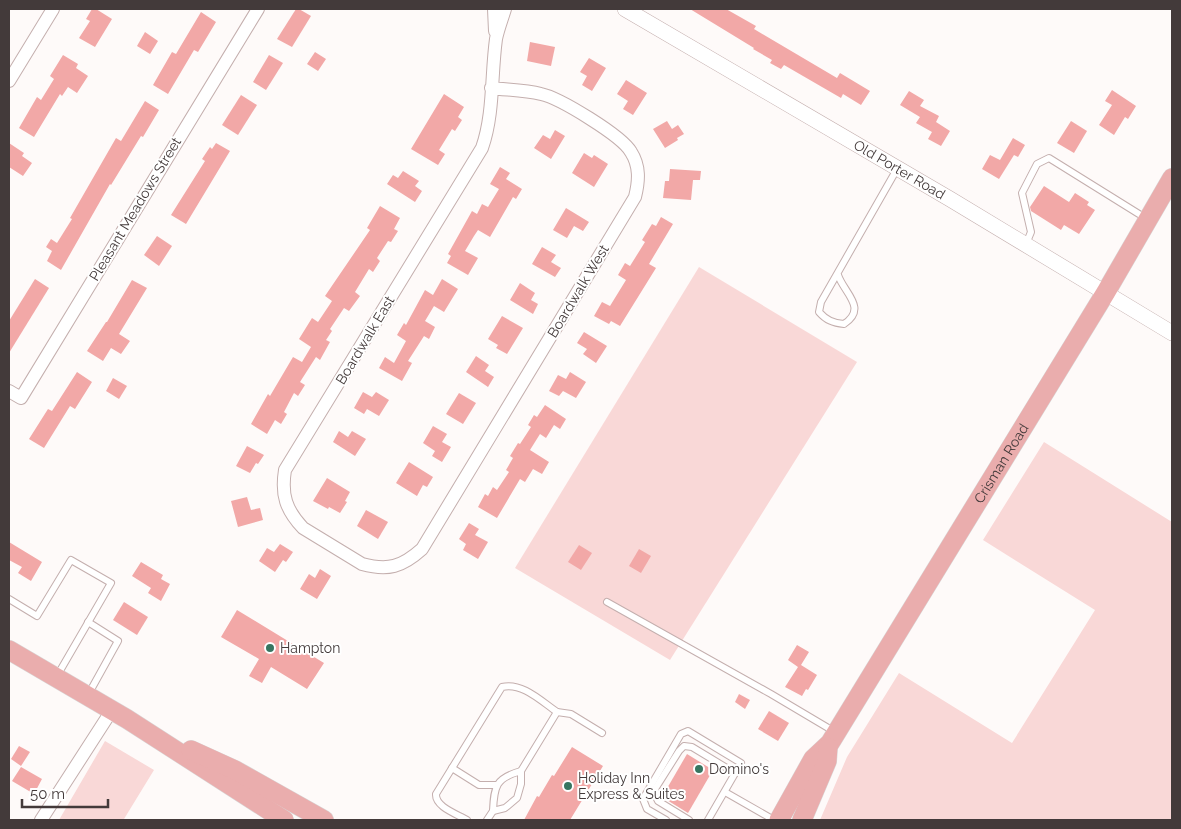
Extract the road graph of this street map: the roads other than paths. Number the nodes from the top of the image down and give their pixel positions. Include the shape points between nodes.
1 (53, 9) edge
2 (258, 9) edge
3 (494, 9) edge
4 (505, 9) edge
5 (629, 10) edge
6 (496, 37) junction
7 (9, 81) edge
8 (491, 88) junction
9 (898, 168) junction
10 (1172, 178) edge
11 (1148, 219) junction
12 (1026, 244) junction
13 (838, 275) junction
14 (1106, 292) junction
15 (1172, 332) edge
16 (9, 391) edge
17 (411, 558) joint
18 (9, 599) edge
19 (607, 602) dead end
20 (88, 622) junction
21 (9, 650) edge
22 (56, 678) junction
23 (87, 696) junction
24 (557, 712) junction
25 (119, 715) junction
26 (602, 733) dead end
27 (832, 740) junction
28 (452, 768) junction
29 (521, 771) junction
30 (735, 773) junction
31 (496, 785) junction
32 (725, 792) junction
33 (493, 811) junction
34 (41, 820) edge
35 (284, 820) edge
36 (324, 820) edge
37 (467, 820) edge
38 (487, 820) edge
39 (666, 820) edge
40 (689, 820) edge
41 (708, 820) edge
42 (774, 820) edge
43 (779, 820) edge
44 (802, 820) edge

1 - 7 street
2 - 16 street, Pleasant Meadows Street via 20,398
3 - 6 street, Boardwalk East
4 - 6 street, Boardwalk East
5 - 9 street, Old Porter Road
6 - 8 street, Boardwalk East
8 - 17 street, Boardwalk East via 487,134 482,148 285,470 282,485 289,511 303,528 362,564 387,568
8 - 17 street, Boardwalk West via 557,99 620,140 631,152 638,168 638,184 635,197 428,539
9 - 12 street, Old Porter Road
9 - 13 lane
10 - 11 main road, Crisman Road
11 - 12 lane via 1049,158 1037,164 1022,193 1031,232
11 - 14 main road, Crisman Road
12 - 14 street, Old Porter Road
13 - 13 lane via 821,302 819,312 825,319 844,324 855,308
14 - 15 street, Old Porter Road
14 - 27 main road, Crisman Road
18 - 20 lane via 37,616 71,560 111,583
19 - 27 lane via 771,694
20 - 22 lane
20 - 23 lane via 118,641
21 - 22 main road
22 - 23 main road
23 - 25 main road
24 - 26 lane via 571,714
24 - 28 lane via 520,687 502,687
24 - 29 lane
25 - 34 street
25 - 35 main road
25 - 36 main road via 235,770
27 - 43 main road, Crisman Road via 813,759
27 - 44 main road, Crisman Road via 827,761
28 - 31 lane via 479,785
28 - 37 lane via 435,799 438,804
29 - 31 lane via 506,775
29 - 33 lane via 517,798 505,808
30 - 32 lane
30 - 39 lane via 741,763 688,731 681,734 643,798 647,809
30 - 40 lane via 692,747 684,746 679,750 654,795 658,801
31 - 33 lane
32 - 41 lane
32 - 42 lane
33 - 38 lane

